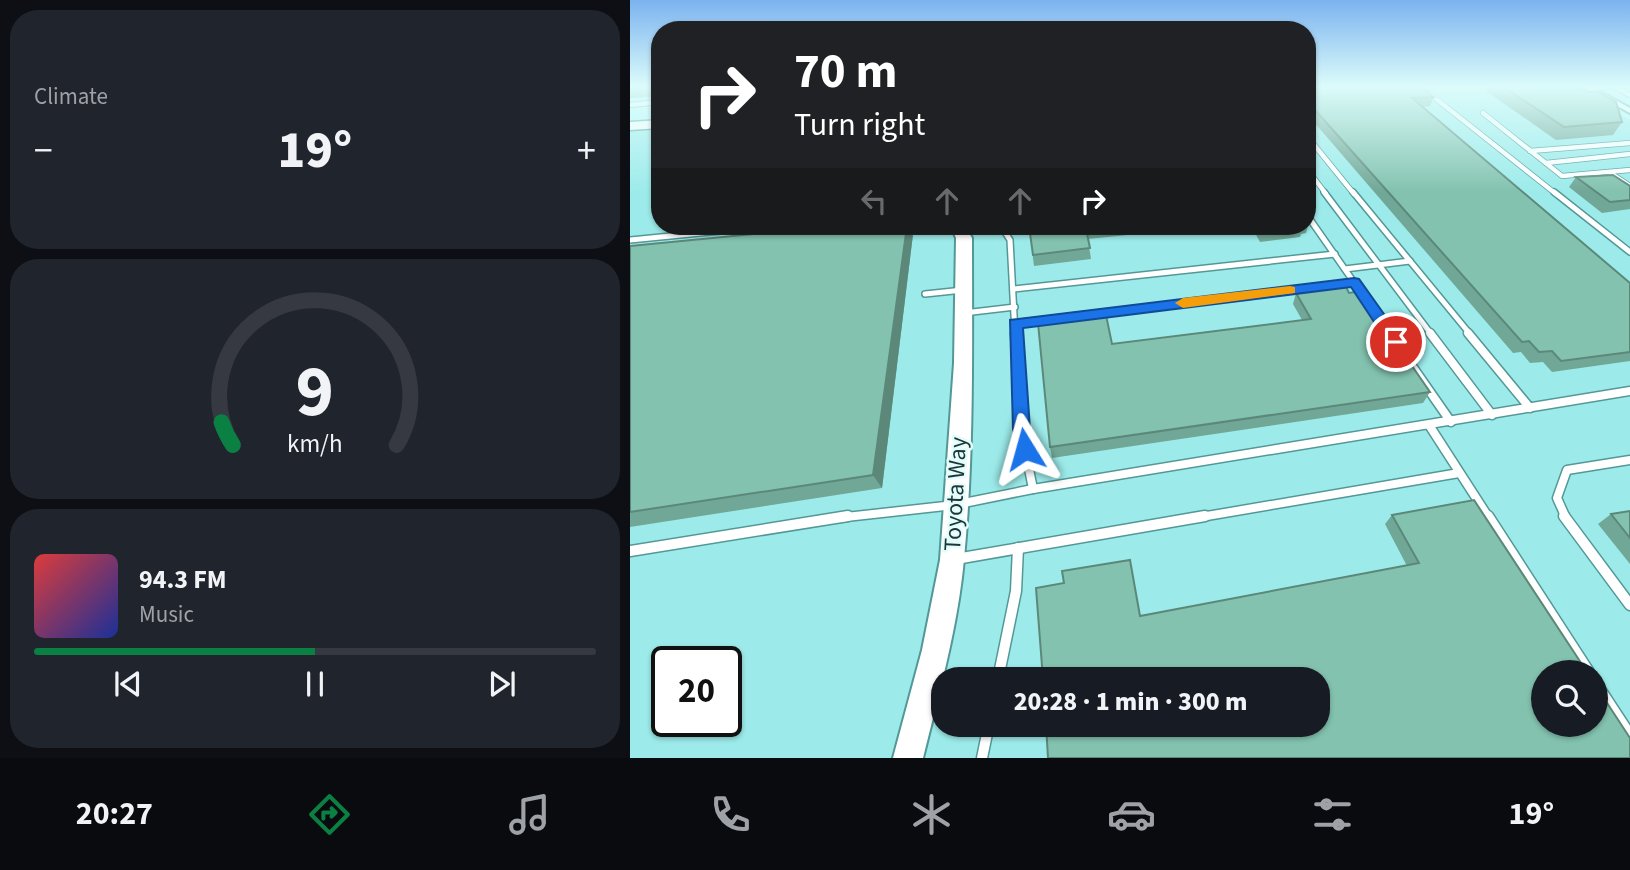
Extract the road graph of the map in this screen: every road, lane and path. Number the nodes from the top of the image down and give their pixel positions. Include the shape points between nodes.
1 (1465, 121) edge
2 (1493, 121) edge
3 (651, 125) edge
4 (630, 126) edge
5 (1630, 142) edge
6 (1316, 147) edge
7 (1318, 149) joint
8 (1530, 151) junction
9 (1630, 154) edge
10 (1545, 163) junction
11 (1630, 170) edge
12 (1609, 172) junction
13 (1316, 181) edge
14 (1630, 186) edge
15 (1316, 228) edge
16 (681, 235) edge
17 (962, 235) edge
18 (1007, 235) edge
19 (630, 240) edge
20 (1630, 252) edge
21 (1335, 254) junction
22 (1410, 261) junction
23 (1379, 265) junction
24 (1346, 269) junction
25 (1354, 282) junction
26 (1014, 289) junction
27 (963, 290) junction
28 (925, 294) dead end
29 (1015, 307) junction
30 (963, 313) junction
31 (1016, 324) junction
32 (1630, 391) edge
33 (1531, 408) junction
34 (1492, 415) junction
35 (1451, 422) junction
36 (1429, 425) junction
37 (1630, 460) edge
38 (1459, 472) junction
39 (1033, 489) junction
40 (954, 505) junction
41 (1018, 548) junction
42 (630, 551) edge
43 (952, 559) junction
44 (1630, 605) edge
45 (1581, 660) edge
46 (1000, 667) edge
47 (1608, 701) edge
48 (1630, 735) edge
49 (986, 737) edge
50 (908, 758) edge
51 (982, 758) edge

1 - 20 lane
2 - 8 lane
3 - 4 main road
5 - 8 lane
6 - 7 lane
7 - 22 lane
8 - 10 lane
9 - 10 lane
10 - 12 lane via 1562,176
11 - 12 lane
12 - 14 lane
13 - 23 lane
15 - 21 lane
16 - 19 lane
17 - 27 street, Toyota Way
18 - 26 lane
21 - 24 lane
21 - 26 lane
22 - 23 lane
22 - 33 lane
23 - 24 lane
23 - 34 lane
24 - 25 lane
25 - 31 lane
25 - 35 lane
26 - 29 lane
27 - 28 lane
27 - 30 street, Toyota Way
29 - 30 lane
29 - 31 lane
30 - 40 street, Toyota Way
31 - 39 lane via 1021,429
32 - 33 lane
33 - 34 lane
34 - 35 lane
35 - 36 lane
36 - 38 lane
36 - 39 lane
37 - 44 lane via 1567,470 1557,498 1561,512
38 - 41 lane
38 - 45 lane
39 - 40 lane
40 - 42 lane via 863,514
40 - 43 street, Toyota Way
41 - 43 lane
41 - 46 lane via 1016,591
43 - 50 street, Toyota Way via 936,650
47 - 48 lane
49 - 51 lane

